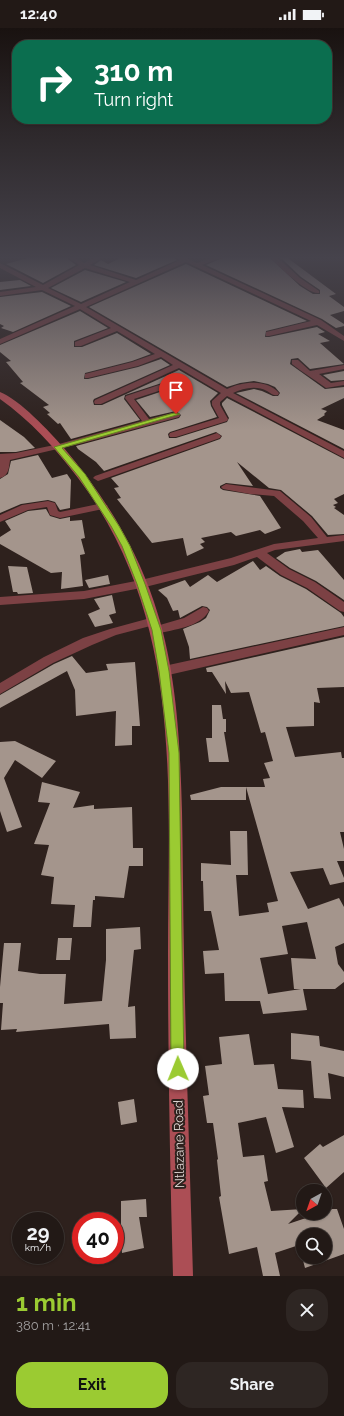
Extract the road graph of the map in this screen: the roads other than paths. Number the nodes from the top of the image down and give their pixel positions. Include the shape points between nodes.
1 (62, 314) edge
2 (94, 314) edge
3 (301, 314) edge
4 (318, 322) junction
5 (117, 328) junction
6 (269, 334) dead end
7 (344, 339) edge
8 (0, 342) edge
9 (78, 344) dead end
10 (161, 354) junction
11 (295, 362) dead end
12 (179, 365) junction
13 (344, 366) edge
14 (312, 373) junction
15 (88, 376) dead end
16 (344, 383) edge
17 (171, 384) dead end
18 (226, 392) junction
19 (275, 393) dead end
20 (1, 397) edge
21 (98, 402) dead end
22 (176, 414) dead end
23 (147, 422) junction
24 (174, 435) dead end
25 (217, 436) dead end
26 (57, 447) junction
27 (344, 455) edge
28 (3, 457) edge
29 (0, 475) edge
30 (98, 478) dead end
31 (226, 487) dead end
32 (103, 506) junction
33 (0, 518) edge
34 (344, 538) edge
35 (324, 540) junction
36 (258, 552) junction
37 (141, 584) junction
38 (0, 601) edge
39 (344, 608) edge
40 (203, 611) dead end
41 (155, 625) junction
42 (344, 631) edge
43 (164, 671) junction
44 (0, 689) edge
45 (183, 1276) edge

1 - 8 street
2 - 5 street
3 - 4 street
4 - 6 street
4 - 7 street
5 - 9 street
5 - 10 street
10 - 12 street
10 - 15 street via 135,364
11 - 14 street via 309,374
12 - 18 street
12 - 21 street
13 - 14 street
14 - 16 street via 329,386
17 - 23 street via 129,398
18 - 19 street via 250,385 267,387
18 - 24 street via 216,401 224,419
18 - 27 street
20 - 26 street, Ntlazane Road via 25,415
22 - 23 street
23 - 26 street
25 - 30 street
26 - 28 street
26 - 32 street, Ntlazane Road via 82,475
28 - 29 street via 3,472
31 - 35 street via 277,493 307,519
32 - 33 street via 60,515 54,513 48,504 26,507
32 - 37 street, Ntlazane Road via 126,546
34 - 35 street
35 - 36 street via 274,547
36 - 37 street
36 - 39 street via 285,572 311,585
37 - 38 street via 84,595
37 - 41 street, Ntlazane Road
40 - 41 street via 192,620
41 - 43 street, Ntlazane Road
41 - 44 street via 101,636 26,672
42 - 43 street
43 - 45 street, Ntlazane Road via 174,753

